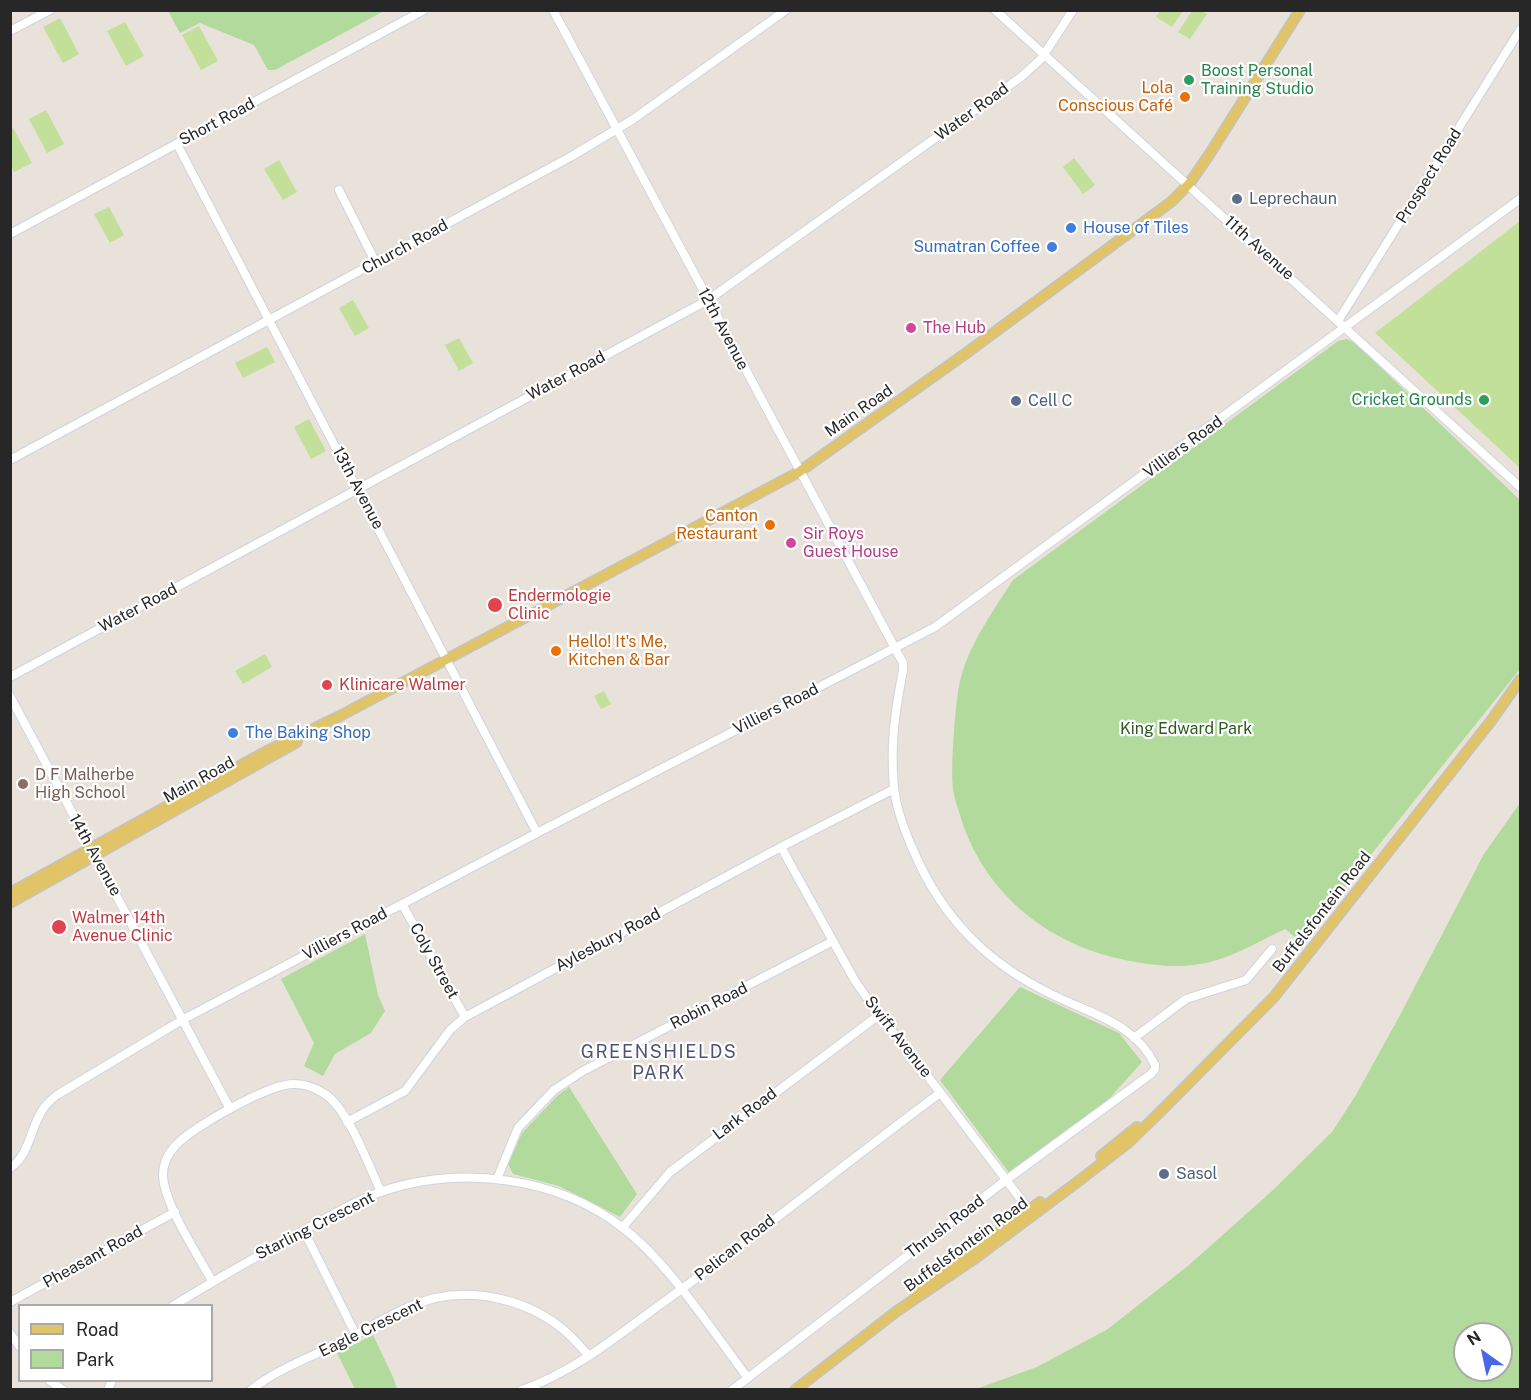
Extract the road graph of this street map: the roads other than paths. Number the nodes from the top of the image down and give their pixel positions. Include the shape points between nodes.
1 (50, 10) edge
2 (423, 10) edge
3 (553, 10) edge
4 (786, 10) edge
5 (995, 10) edge
6 (1073, 10) edge
7 (1300, 10) edge
8 (1521, 30) edge
9 (10, 31) edge
10 (1044, 55) junction
11 (616, 129) junction
12 (177, 144) junction
13 (1188, 184) junction
14 (339, 190) dead end
15 (1521, 199) edge
16 (10, 234) edge
17 (376, 263) junction
18 (708, 300) junction
19 (270, 321) junction
20 (1338, 321) junction
21 (1345, 327) junction
22 (10, 460) edge
23 (799, 472) junction
24 (1521, 487) edge
25 (359, 488) junction
26 (894, 648) junction
27 (446, 658) junction
28 (10, 676) edge
29 (1521, 680) edge
30 (1521, 690) edge
31 (10, 696) edge
32 (1491, 721) junction
33 (894, 789) junction
34 (537, 833) junction
35 (781, 847) junction
36 (93, 852) junction
37 (10, 893) edge
38 (10, 903) edge
39 (402, 904) junction
40 (833, 941) junction
41 (1272, 949) dead end
42 (879, 1015) junction
43 (465, 1017) junction
44 (182, 1020) junction
45 (1134, 1038) junction
46 (1155, 1065) joint
47 (940, 1093) junction
48 (230, 1109) junction
49 (347, 1122) junction
50 (10, 1168) edge
51 (497, 1179) junction
52 (1006, 1180) junction
53 (381, 1192) junction
54 (175, 1212) junction
55 (1031, 1212) junction
56 (623, 1227) junction
57 (304, 1231) junction
58 (212, 1281) junction
59 (681, 1290) junction
60 (10, 1302) edge
61 (174, 1304) edge
62 (356, 1335) junction
63 (589, 1356) junction
64 (748, 1378) junction
65 (251, 1389) edge
66 (522, 1389) edge
67 (732, 1389) edge
68 (795, 1389) edge

1 - 9 street
2 - 12 street, Short Road
3 - 11 street, 12th Avenue
4 - 11 street, Church Road
5 - 10 street, 11th Avenue
6 - 10 street, Water Road
7 - 13 main road, Main Road
8 - 20 street, Prospect Road
10 - 13 street, 11th Avenue
10 - 18 street, Water Road via 1021,77
11 - 17 street, Church Road
11 - 18 street, 12th Avenue
12 - 16 street, Short Road
12 - 19 street, 13th Avenue
13 - 20 street, 11th Avenue
13 - 23 main road, Main Road via 1132,232
14 - 17 street
15 - 21 street, Villiers Road
17 - 19 street, Church Road
18 - 23 street, 12th Avenue
18 - 25 street, Water Road
19 - 22 street, Church Road
19 - 25 street, 13th Avenue
20 - 21 street, 11th Avenue
21 - 24 street, 11th Avenue
21 - 26 street, Villiers Road via 954,615
23 - 26 street, 12th Avenue
23 - 27 main road, Main Road
25 - 27 street, 13th Avenue
25 - 28 street, Water Road
26 - 33 street, 12th Avenue via 903,667 893,720
26 - 34 street, Villiers Road
27 - 34 street, 13th Avenue
27 - 36 main road, Main Road via 265,752
29 - 32 main road, Buffelsfontein Road
30 - 32 main road, Buffelsfontein Road
31 - 36 street, 14th Avenue
32 - 55 main road, Buffelsfontein Road via 1270,1002 1128,1143
33 - 35 street, Aylesbury Road
33 - 45 street, 12th Avenue via 900,817 922,871 939,902 966,934 1022,979 1101,1014
34 - 39 street, Villiers Road
35 - 40 street, Swift Avenue
35 - 43 street, Aylesbury Road
36 - 37 main road, Main Road
36 - 38 main road, Main Road
36 - 44 street, 14th Avenue
39 - 43 street, Coly Street
39 - 44 street, Villiers Road
40 - 42 street, Swift Avenue
40 - 51 street, Robin Road via 583,1071 554,1090 518,1128
41 - 45 street via 1246,980 1186,999
42 - 47 street, Swift Avenue
42 - 56 street, Lark Road via 670,1172
43 - 49 street, Aylesbury Road via 450,1030 405,1091
44 - 48 street, 14th Avenue
44 - 50 street, Villiers Road via 57,1095 43,1109 24,1153
45 - 46 street, 12th Avenue
46 - 52 street, Thrush Road via 1150,1074
47 - 52 street, Swift Avenue
47 - 59 street, Pelican Road
48 - 49 street via 268,1090 296,1084 326,1095
48 - 54 street via 176,1145 165,1161 163,1184
49 - 53 street
51 - 53 street, Starling Crescent via 452,1178
51 - 56 street, Starling Crescent via 559,1194
52 - 55 street, Swift Avenue
52 - 64 street, Thrush Road
53 - 57 street, Starling Crescent
54 - 58 street
54 - 60 street, Pheasant Road
55 - 68 main road, Buffelsfontein Road via 910,1297
56 - 59 street, Starling Crescent via 651,1252
57 - 58 street, Starling Crescent
57 - 62 street
58 - 61 street, Starling Crescent
59 - 63 street, Pelican Road
59 - 64 street, Starling Crescent
62 - 63 street, Eagle Crescent via 405,1309 434,1299 485,1296 514,1303 560,1326
62 - 65 street, Eagle Crescent
63 - 66 street, Pelican Road via 566,1371
64 - 67 street, Thrush Road

